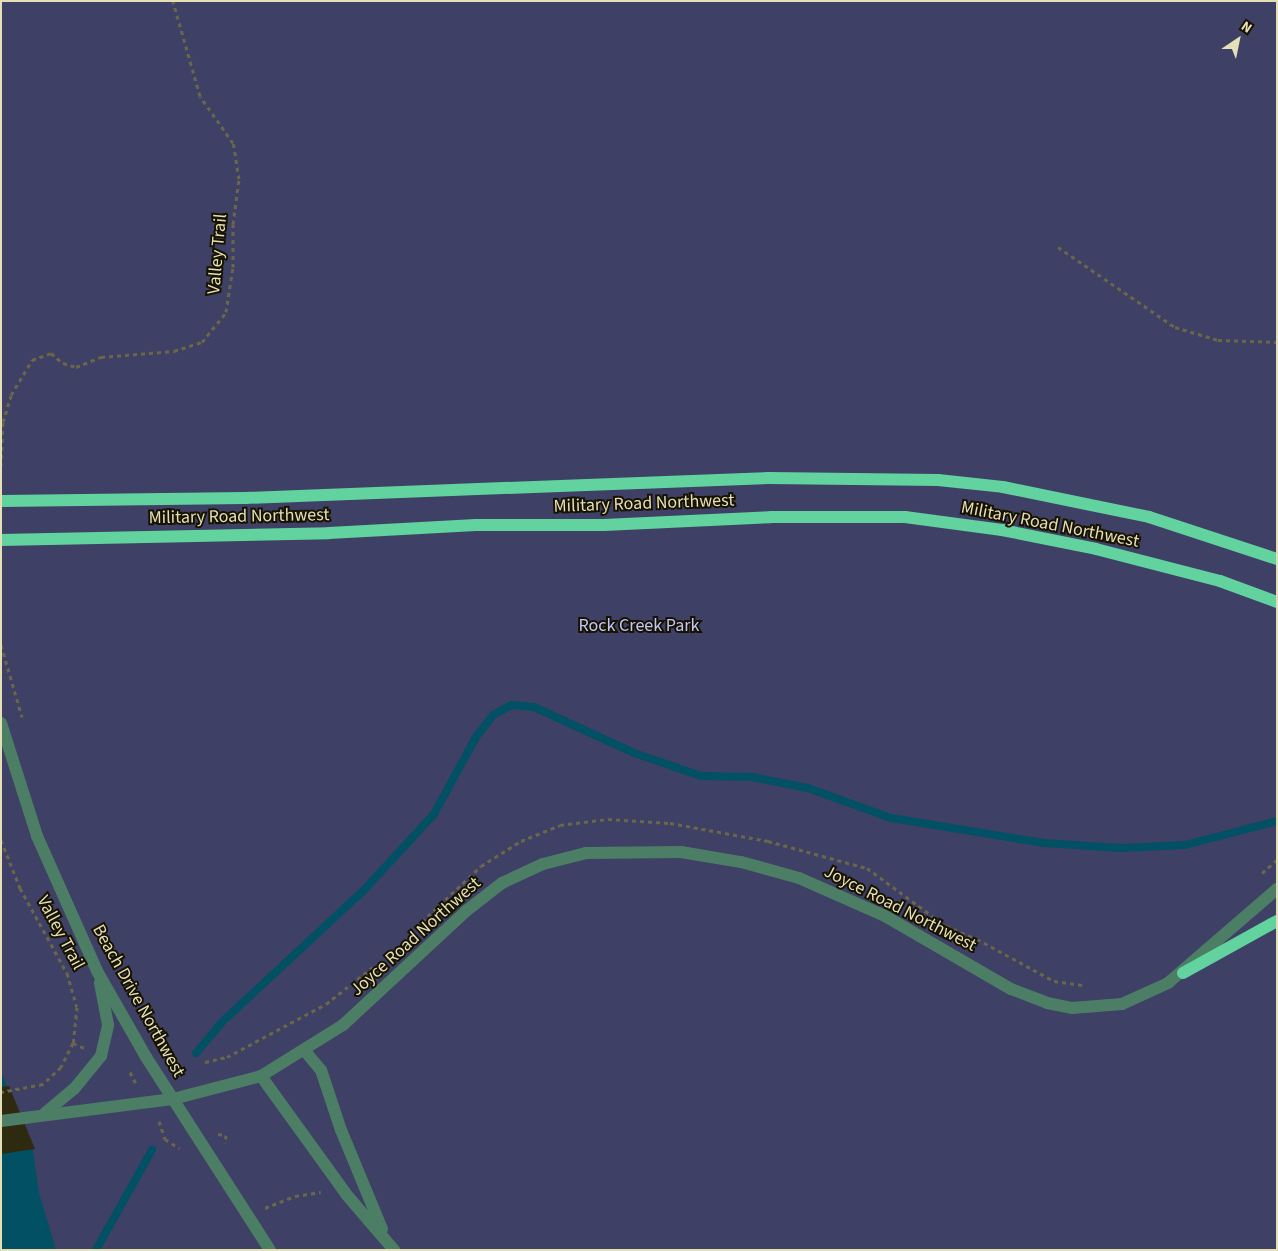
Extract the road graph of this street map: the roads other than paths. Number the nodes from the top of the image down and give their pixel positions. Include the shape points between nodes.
1 (1, 501) edge
2 (1, 540) edge
3 (1277, 558) edge
4 (1277, 602) edge
5 (1, 723) edge
6 (1277, 889) edge
7 (1277, 921) edge
8 (97, 971) junction
9 (1183, 973) junction
10 (304, 1050) junction
11 (261, 1076) junction
12 (173, 1099) junction
13 (45, 1113) junction
14 (1, 1121) edge
15 (391, 1246) edge
16 (270, 1250) edge

1 - 3 main road, Military Road Northwest via 245,498 769,478 938,480 1031,492 1149,517
2 - 4 main road, Military Road Northwest via 329,533 771,516 905,518 1002,530 1096,549 1220,581
5 - 8 street, Beach Drive Northwest via 37,836
6 - 9 street, Joyce Road Northwest
7 - 9 main road
8 - 12 street, Beach Drive Northwest
8 - 13 street via 108,1025 105,1044 94,1066 74,1089
9 - 10 street, Joyce Road Northwest via 1122,1004 1084,1008 1047,1003 1012,988 885,916 799,878 701,855 601,852 542,864 502,883 466,911 357,1014
10 - 11 street, Joyce Road Northwest
10 - 15 street via 321,1070 340,1130
11 - 12 street, Joyce Road Northwest
11 - 15 street via 346,1194
12 - 13 street, Joyce Road Northwest
12 - 16 street, Beach Drive Northwest
13 - 14 street, Joyce Road Northwest

